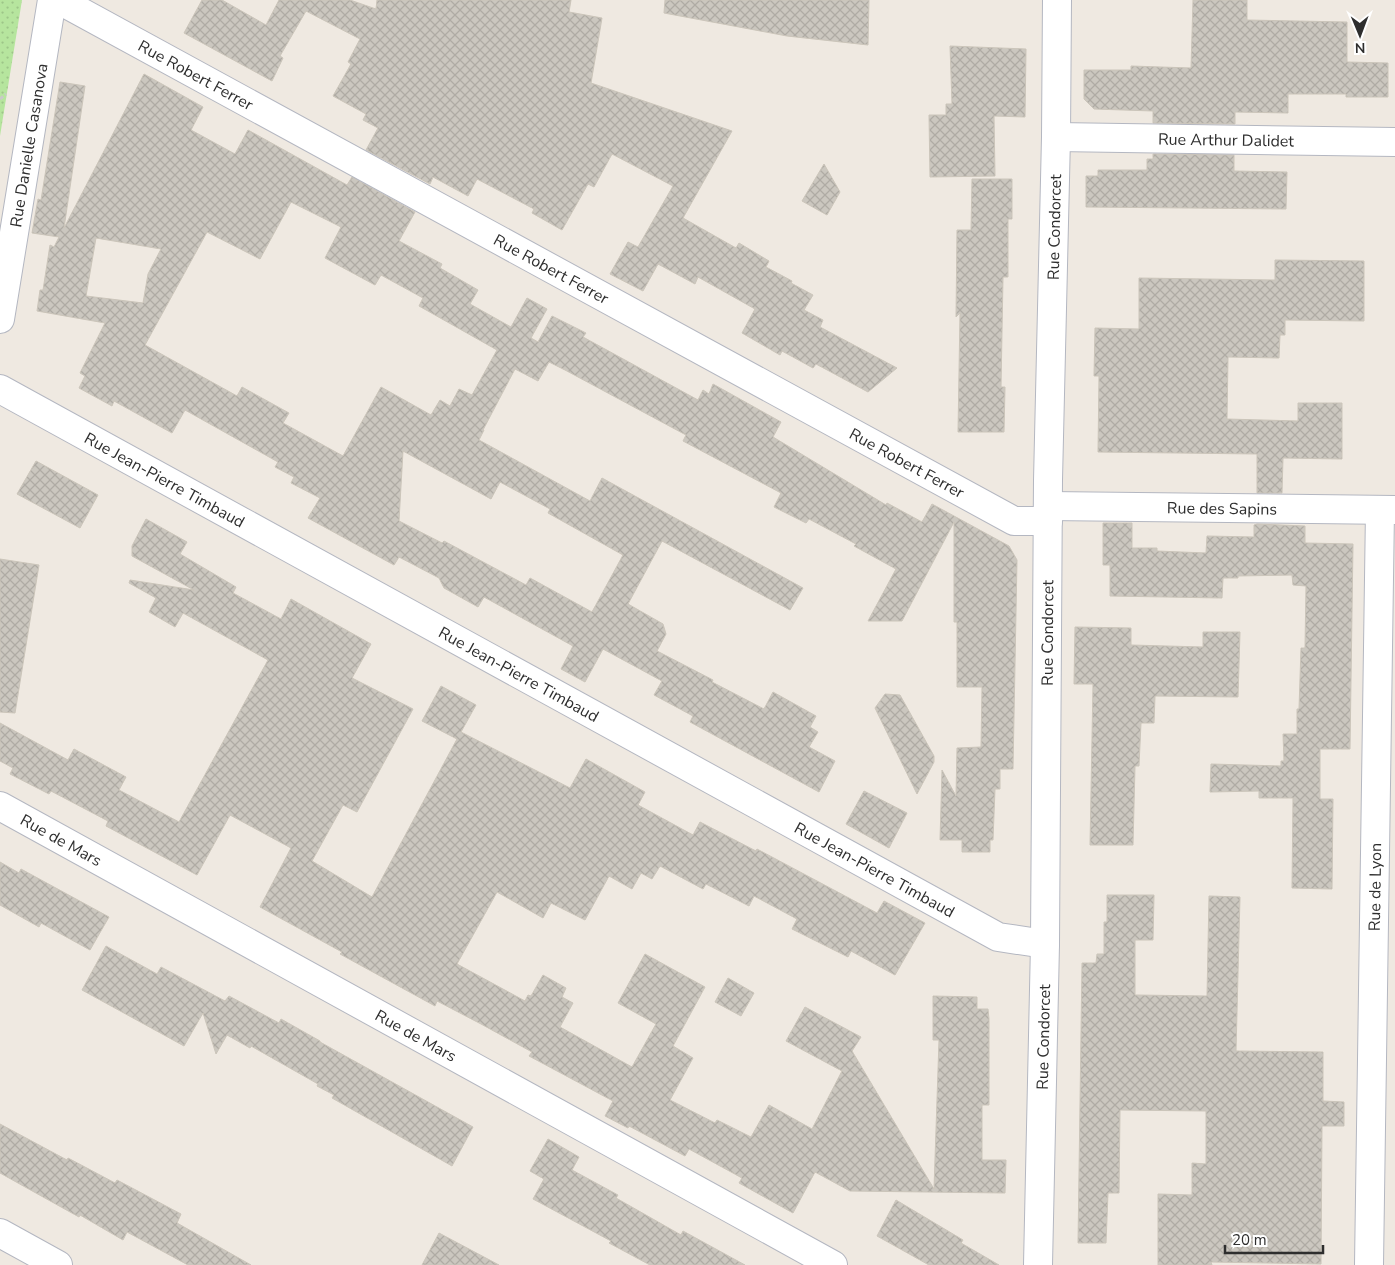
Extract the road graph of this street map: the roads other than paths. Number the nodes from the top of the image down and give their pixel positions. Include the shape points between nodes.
1 (52, 0) edge
2 (59, 0) edge
3 (1057, 0) edge
4 (1056, 137) junction
5 (1395, 142) edge
6 (0, 318) edge
7 (0, 389) edge
8 (1388, 510) edge
9 (1048, 514) junction
10 (0, 806) edge
11 (1044, 944) junction
12 (0, 1233) edge
13 (58, 1265) edge
14 (833, 1265) edge
15 (1038, 1265) edge
16 (1369, 1265) edge

1 - 6 street, Rue Danielle Casanova
2 - 9 street, Rue Robert Ferrer via 1014,522
3 - 4 street, Rue Condorcet
4 - 5 street, Rue Arthur Dalidet
4 - 9 street, Rue Condorcet
7 - 11 street, Rue Jean-Pierre Timbaud via 998,937
8 - 9 street, Rue des Sapins
8 - 16 street, Rue de Lyon
9 - 11 street, Rue Condorcet
10 - 14 street, Rue de Mars
11 - 15 street, Rue Condorcet
12 - 13 street

